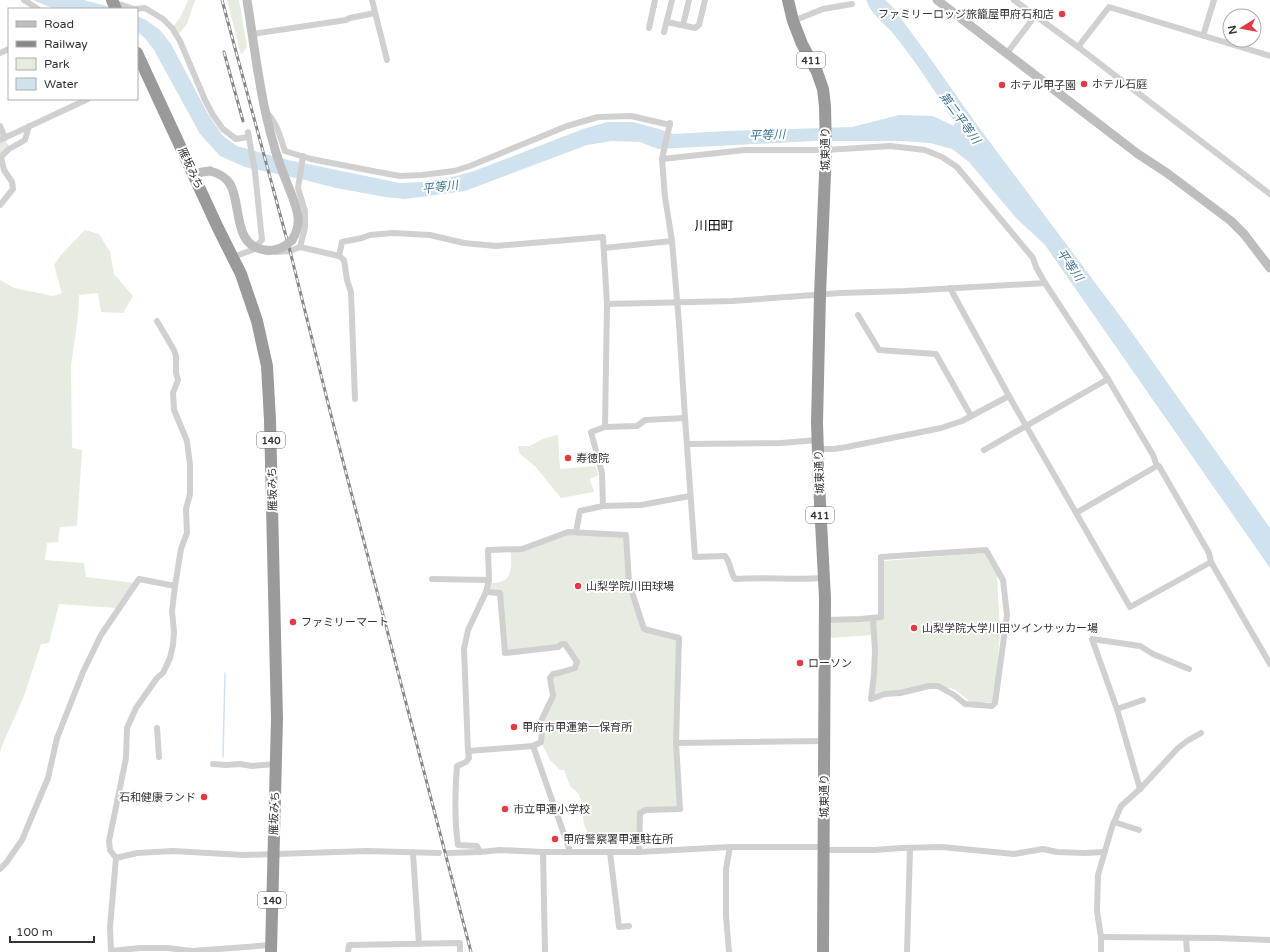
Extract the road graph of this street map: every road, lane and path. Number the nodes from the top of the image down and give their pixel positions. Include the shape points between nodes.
1 (24, 0) edge
2 (247, 0) edge
3 (372, 0) edge
4 (655, 0) edge
5 (672, 0) edge
6 (689, 0) edge
7 (705, 0) edge
8 (788, 0) edge
9 (847, 0) edge
10 (937, 0) edge
11 (1014, 0) edge
12 (1214, 0) edge
13 (113, 3) edge
14 (36, 8) edge
15 (130, 8) edge
16 (138, 9) edge
17 (375, 13) junction
18 (1035, 16) junction
19 (793, 21) junction
20 (667, 22) junction
21 (683, 25) junction
22 (649, 28) dead end
23 (664, 32) dead end
24 (252, 34) junction
25 (1203, 36) junction
26 (1078, 47) junction
27 (1007, 53) junction
28 (1270, 56) edge
29 (138, 58) edge
30 (387, 60) dead end
31 (141, 71) edge
32 (86, 100) edge
33 (265, 111) junction
34 (0, 126) edge
35 (29, 126) junction
36 (3, 139) edge
37 (826, 148) junction
38 (303, 158) junction
39 (662, 159) junction
40 (194, 175) junction
41 (1270, 194) edge
42 (0, 205) edge
43 (672, 241) junction
44 (300, 247) junction
45 (604, 248) junction
46 (252, 250) junction
47 (339, 256) junction
48 (232, 257) junction
49 (1270, 268) edge
50 (1045, 283) junction
51 (950, 288) junction
52 (820, 295) junction
53 (677, 302) junction
54 (607, 304) junction
55 (858, 315) dead end
56 (157, 320) dead end
57 (1108, 379) junction
58 (1009, 396) junction
59 (355, 398) dead end
60 (972, 416) junction
61 (685, 418) junction
62 (1026, 426) junction
63 (605, 427) junction
64 (687, 444) junction
65 (818, 445) junction
66 (984, 450) dead end
67 (1157, 466) junction
68 (690, 496) junction
69 (603, 506) junction
70 (1076, 513) junction
71 (576, 532) junction
72 (1211, 562) junction
73 (824, 578) junction
74 (432, 579) dead end
75 (489, 580) junction
76 (175, 586) junction
77 (486, 592) junction
78 (873, 618) junction
79 (825, 620) junction
80 (1270, 664) edge
81 (1189, 669) dead end
82 (1143, 700) dead end
83 (1117, 709) junction
84 (157, 728) dead end
85 (1201, 733) dead end
86 (824, 741) junction
87 (676, 743) junction
88 (533, 746) junction
89 (468, 751) junction
90 (159, 757) dead end
91 (213, 764) dead end
92 (276, 764) junction
93 (1140, 789) junction
94 (1114, 822) junction
95 (1139, 830) dead end
96 (730, 847) junction
97 (824, 847) junction
98 (910, 848) junction
99 (413, 852) junction
100 (480, 852) junction
101 (543, 852) junction
102 (570, 852) junction
103 (610, 852) junction
104 (639, 852) junction
105 (1104, 852) junction
106 (439, 853) dead end
107 (448, 853) dead end
108 (273, 854) junction
109 (116, 858) junction
110 (0, 869) edge
111 (630, 926) dead end
112 (1101, 937) junction
113 (1186, 938) junction
114 (1270, 940) edge
115 (420, 944) junction
116 (372, 945) junction
117 (390, 945) junction
118 (271, 949) edge
119 (111, 951) edge
120 (184, 951) edge
121 (201, 951) edge
122 (215, 951) edge
123 (348, 952) edge
124 (372, 952) edge
125 (390, 952) edge
126 (460, 952) edge
127 (545, 952) edge
128 (729, 952) edge
129 (823, 952) edge
130 (907, 952) edge
131 (1101, 952) edge
132 (1187, 952) edge

1 - 14 street
2 - 24 street
3 - 17 street
4 - 22 street
5 - 20 street
6 - 21 street
7 - 21 street via 699,25 695,28
8 - 19 highway, 城東通り / 411
9 - 19 street via 852,4 824,9
10 - 27 street
11 - 18 street
12 - 25 street
13 - 15 street
16 - 46 street via 145,8 172,28 205,100 219,124 236,139 248,137 255,172 262,240
17 - 24 street via 346,20
17 - 30 street
18 - 26 street
18 - 27 street
19 - 37 highway, 城東通り / 411 via 823,89
20 - 21 street
20 - 23 street
24 - 33 street
25 - 26 street via 1109,7
25 - 28 street
26 - 41 street
27 - 49 street via 1230,221 1244,234
29 - 31 highway, 雁坂みち / 140
31 - 40 highway, 雁坂みち / 140
32 - 35 street
33 - 38 street via 272,117 285,151
33 - 40 street, bridge via 299,220 292,240 278,250 260,250 252,246 242,232 230,183 210,171
34 - 36 street
35 - 36 street
35 - 42 street via 25,140 1,157 4,170 12,182 12,189
37 - 39 street via 745,150
37 - 50 street via 890,146 925,150 942,157 957,167 1033,258
37 - 52 highway, 城東通り / 411
38 - 39 street via 400,176 454,171 567,126 598,117 631,116 669,125
38 - 44 street via 298,188 305,211 305,228
39 - 43 street
40 - 48 highway, 雁坂みち / 140
43 - 45 street
43 - 53 street
44 - 46 street via 286,252
44 - 47 street
45 - 47 street via 603,237 496,246 464,243 430,235 393,233 370,235 342,242
45 - 54 street
46 - 48 street
47 - 59 street via 344,260 351,292
48 - 92 highway, 雁坂みち / 140 via 257,321 269,386
50 - 51 street
50 - 57 street
51 - 52 street
51 - 58 street
52 - 53 street
52 - 65 highway, 城東通り / 411
53 - 54 street
53 - 61 street
54 - 63 street
55 - 60 street via 879,350 936,354
56 - 76 street via 176,356 178,380 172,398 174,410 187,441 190,465 186,533
57 - 62 street
57 - 67 street
58 - 60 street
58 - 62 street
60 - 65 street via 941,428 841,448
61 - 63 street via 645,420 637,426
61 - 64 street
62 - 66 street
62 - 70 street
63 - 69 street via 591,432 602,473
64 - 65 street
64 - 68 street
65 - 73 highway, 城東通り / 411
67 - 70 street
67 - 72 street via 1209,553
68 - 69 street via 641,505
68 - 73 street via 696,557 725,556 735,579
69 - 71 street via 580,511
70 - 72 street via 1130,607
71 - 75 street via 568,532 522,549 488,550
71 - 87 street via 626,536 629,583 644,629 678,638
72 - 80 street
73 - 79 highway, 城東通り / 411
74 - 75 street
75 - 77 street
76 - 109 street via 172,611 174,638 170,658 163,673 136,708 127,728 126,758 109,842 110,850
76 - 110 street via 138,579 101,635 74,692 58,738 48,778 22,840
77 - 88 street via 500,593 505,653 565,644 577,662 575,668 553,674 550,678 553,696 542,721 541,742
77 - 89 street via 468,630 464,649
78 - 78 street via 881,617 881,557 986,550 1004,580 1007,615 995,703 992,706 964,704 938,686 885,694 871,699 875,651
78 - 79 street
79 - 86 highway, 城東通り / 411
81 - 83 street via 1140,646 1092,639
82 - 83 street
83 - 93 street
84 - 90 street
85 - 93 street via 1178,748
86 - 87 street
86 - 97 highway, 城東通り / 411
87 - 104 street via 680,809 646,810 640,813
88 - 89 street
88 - 102 street
89 - 100 street via 469,758 457,766 455,794 458,845 477,846
91 - 92 street
92 - 108 highway, 雁坂みち / 140
93 - 94 street via 1121,806
94 - 95 street
94 - 105 street
96 - 97 street
96 - 104 street
96 - 128 street via 726,869
97 - 98 street via 829,850
97 - 129 highway, 城東通り / 411
98 - 105 street via 942,847 1014,854 1043,849 1062,852
98 - 130 street
99 - 106 street
99 - 108 street
99 - 115 street
100 - 101 street
100 - 107 street
101 - 102 street
101 - 127 street
102 - 103 street
103 - 104 street
103 - 111 street via 618,927
105 - 112 street via 1098,879 1097,911
108 - 109 street via 173,851 137,853
108 - 118 highway, 雁坂みち / 140
109 - 119 street
112 - 113 street
112 - 131 street
113 - 114 street
113 - 132 street
115 - 117 street
115 - 126 street via 460,943
116 - 117 street
116 - 123 street via 349,945
116 - 124 street
117 - 125 street
118 - 122 street
119 - 120 street via 140,948
120 - 121 street
121 - 122 street

